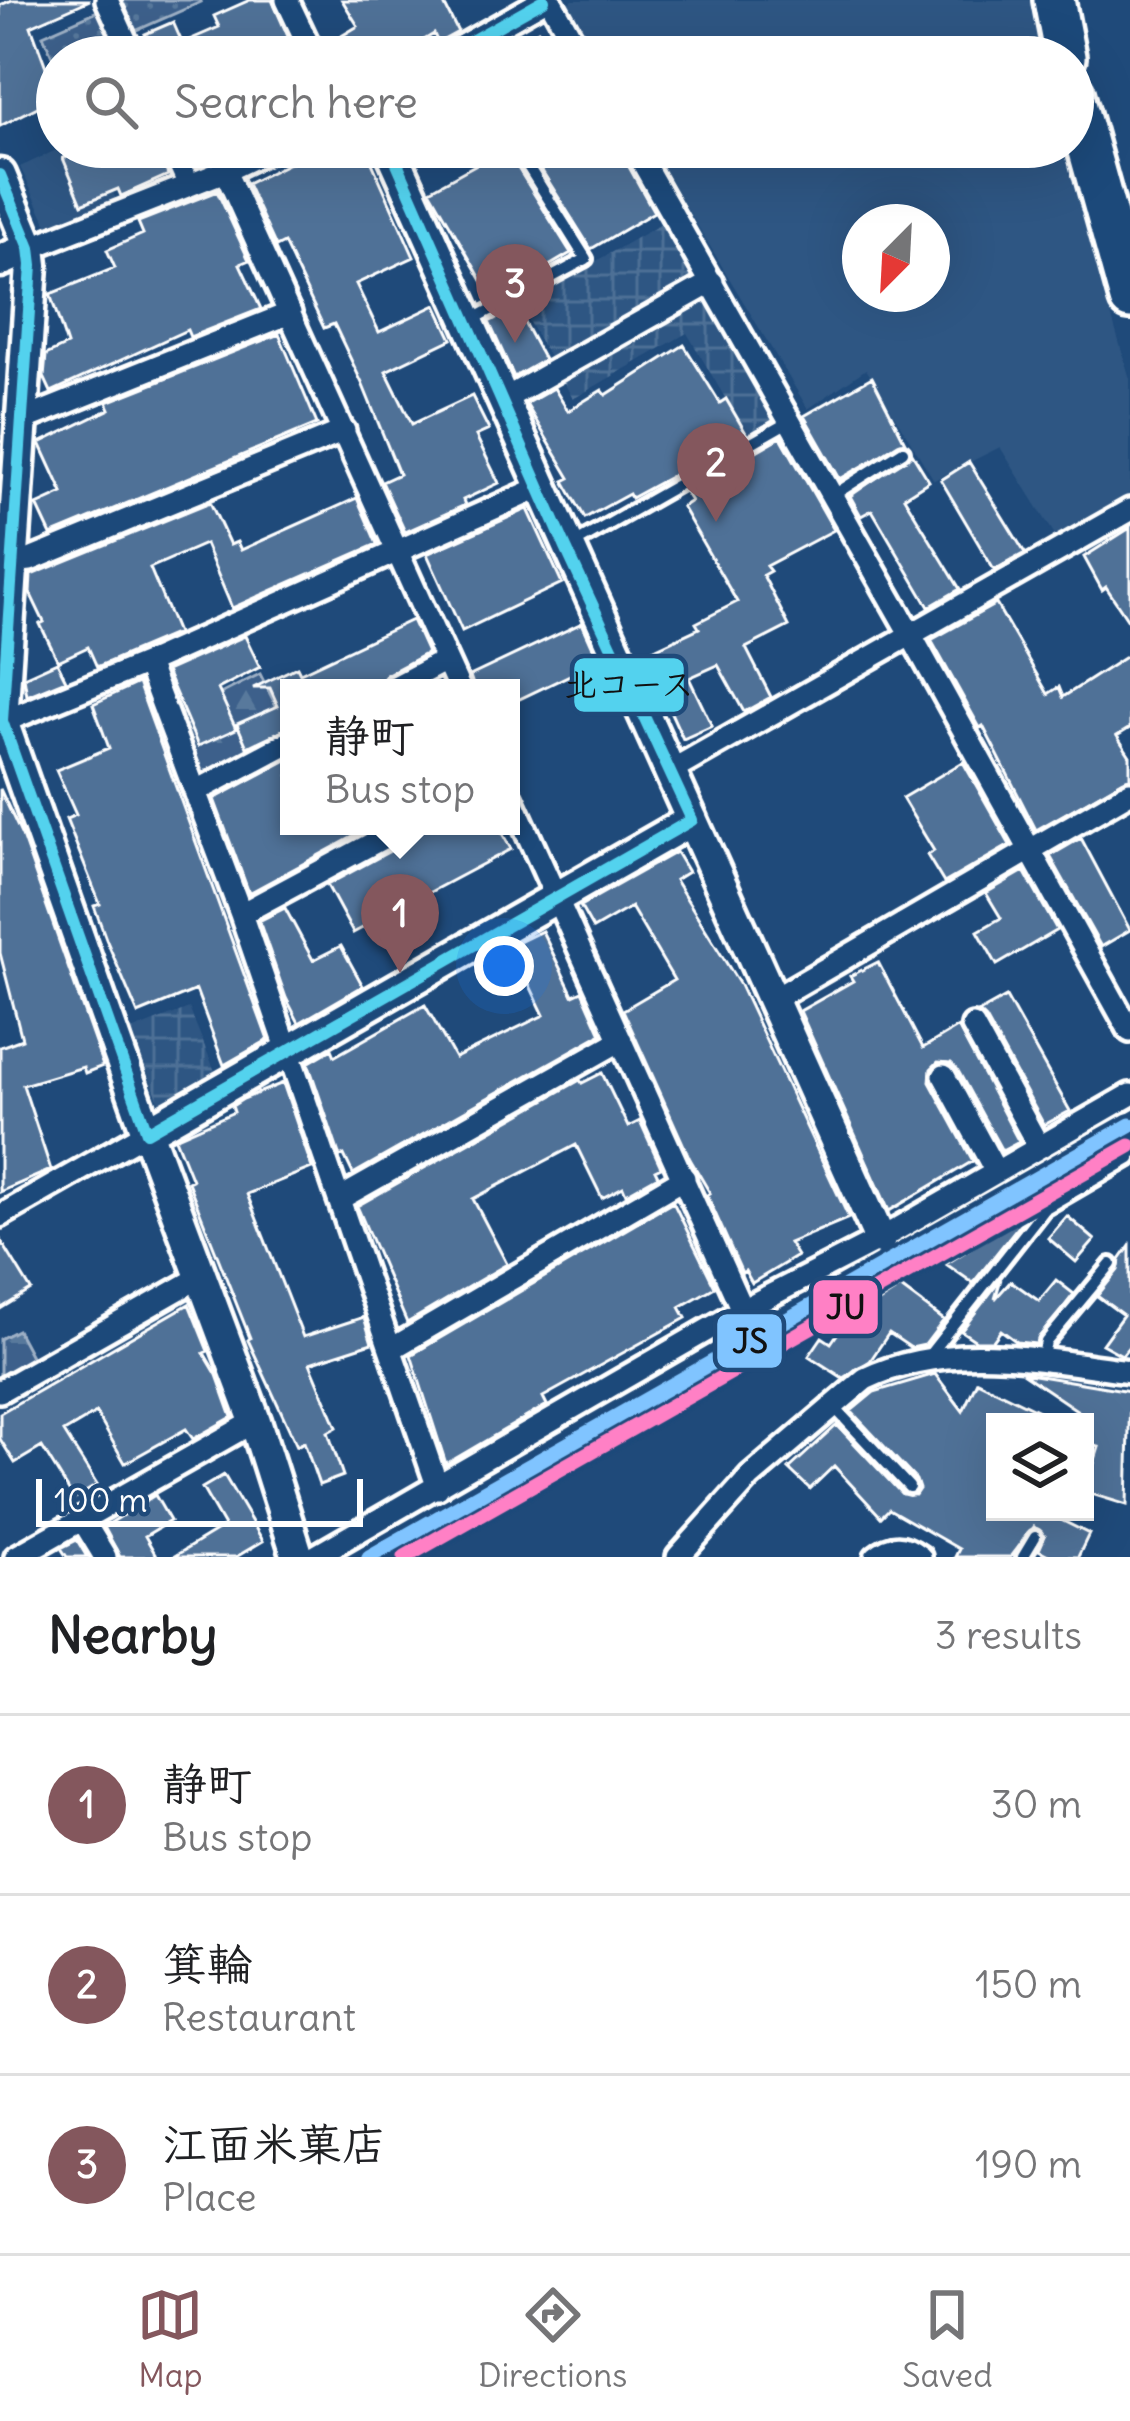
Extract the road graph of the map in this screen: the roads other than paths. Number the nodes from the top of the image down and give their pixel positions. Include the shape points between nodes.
1 (107, 0) edge
2 (287, 0) edge
3 (547, 0) edge
4 (1054, 0) edge
5 (123, 36) edge
6 (304, 36) edge
7 (481, 36) edge
8 (569, 36) edge
9 (1061, 36) edge
10 (181, 168) edge
11 (231, 168) edge
12 (399, 168) edge
13 (529, 168) edge
14 (646, 168) edge
15 (1094, 168) edge
16 (225, 171) junction
17 (0, 175) edge
18 (189, 185) junction
19 (30, 248) junction
20 (0, 261) edge
21 (712, 282) junction
22 (1130, 299) edge
23 (290, 313) junction
24 (467, 323) junction
25 (501, 401) junction
26 (23, 420) junction
27 (790, 421) junction
28 (344, 431) junction
29 (903, 451) dead end
30 (539, 488) junction
31 (832, 496) junction
32 (1130, 510) edge
33 (566, 548) junction
34 (398, 551) junction
35 (7, 563) edge
36 (912, 637) junction
37 (446, 660) junction
38 (147, 663) junction
39 (410, 679) edge
40 (456, 679) edge
41 (1, 722) edge
42 (280, 747) edge
43 (669, 772) junction
44 (197, 791) junction
45 (1130, 792) edge
46 (520, 816) edge
47 (692, 820) junction
48 (388, 835) edge
49 (1030, 850) junction
50 (559, 897) junction
51 (242, 914) junction
52 (775, 998) junction
53 (974, 1026) dead end
54 (1130, 1031) edge
55 (621, 1040) junction
56 (288, 1051) junction
57 (944, 1076) dead end
58 (1130, 1095) edge
59 (147, 1132) junction
60 (1039, 1148) junction
61 (1130, 1159) edge
62 (996, 1172) junction
63 (684, 1178) junction
64 (341, 1198) junction
65 (0, 1216) edge
66 (880, 1239) junction
67 (1112, 1264) dead end
68 (200, 1277) junction
69 (742, 1310) junction
70 (393, 1348) junction
71 (926, 1360) junction
72 (1042, 1360) junction
73 (1130, 1371) edge
74 (0, 1391) edge
75 (832, 1406) junction
76 (255, 1421) junction
77 (909, 1487) dead end
78 (438, 1488) junction
79 (82, 1520) junction
80 (1035, 1537) dead end
81 (16, 1557) edge
82 (105, 1557) edge
83 (298, 1557) edge
84 (314, 1557) edge
85 (678, 1557) edge
86 (875, 1557) edge
87 (920, 1557) edge
88 (1023, 1557) edge

1 - 5 street
2 - 6 street
3 - 7 street
3 - 8 street
4 - 9 highway
10 - 18 street
11 - 16 street
12 - 24 street
13 - 24 lane via 586,259
14 - 21 street
15 - 22 highway
16 - 18 street
16 - 23 street
17 - 19 street
18 - 19 street
19 - 20 street
19 - 26 street
21 - 25 street
21 - 27 street
23 - 26 street
23 - 28 street
24 - 25 street
25 - 30 street
26 - 35 street
27 - 31 street
27 - 33 lane
28 - 34 street
28 - 35 street
29 - 31 lane
30 - 33 street
30 - 34 street
31 - 36 street
32 - 36 street
33 - 43 street
34 - 37 street
34 - 38 street
35 - 41 street
36 - 43 street
36 - 49 street
37 - 39 street
37 - 40 street
38 - 41 street
38 - 44 street
41 - 59 street
42 - 44 street
43 - 47 street
44 - 51 street
45 - 49 street
46 - 50 street
47 - 50 street
47 - 52 street
48 - 51 street
49 - 52 street
49 - 54 street
50 - 55 street
50 - 56 street
51 - 56 street
52 - 66 street
53 - 60 street
55 - 63 street
55 - 64 street
56 - 59 street
56 - 64 street
57 - 62 street
58 - 60 street
59 - 65 street
59 - 68 street
60 - 62 street
61 - 71 lane via 1044,1209
62 - 66 street
63 - 69 street
63 - 70 street
64 - 70 street
66 - 69 street
67 - 72 lane via 1046,1342
68 - 74 street
68 - 76 street
69 - 78 street
70 - 78 street
71 - 72 street via 959,1353
71 - 75 street via 865,1379
72 - 73 street
75 - 77 lane
75 - 85 street via 750,1477
76 - 79 street
76 - 83 street
78 - 84 street
79 - 81 street
79 - 82 street
80 - 88 lane
86 - 87 street via 900,1546

